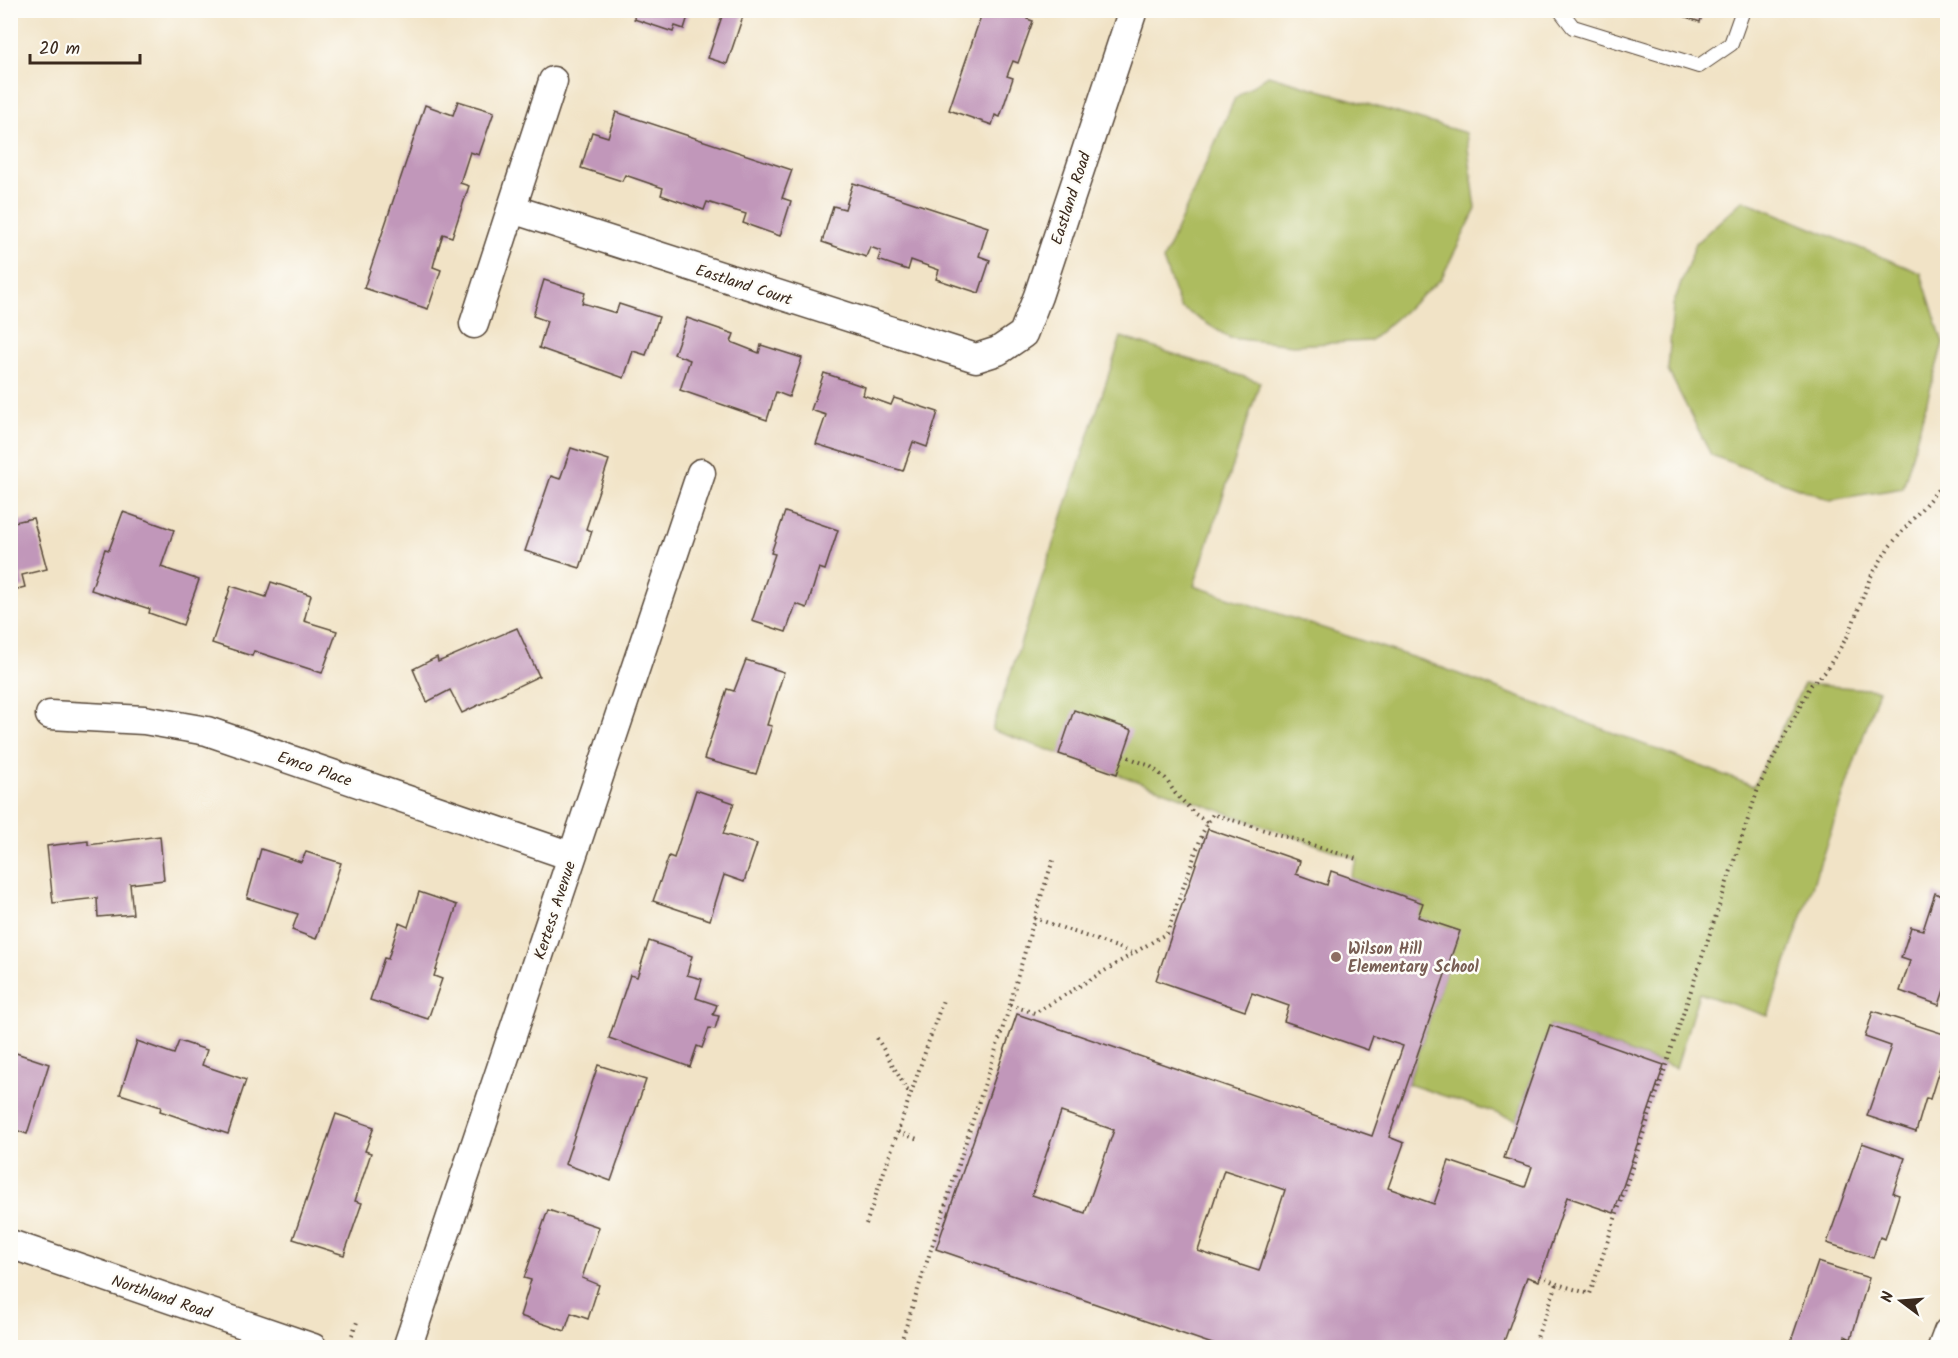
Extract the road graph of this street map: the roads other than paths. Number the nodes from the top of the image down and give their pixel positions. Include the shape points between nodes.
1 (1133, 10) edge
2 (1560, 10) edge
3 (1743, 10) edge
4 (554, 81) dead end
5 (512, 209) junction
6 (474, 324) dead end
7 (976, 358) joint
8 (701, 473) dead end
9 (50, 715) dead end
10 (572, 856) junction
11 (10, 1244) edge
12 (1947, 1332) edge
13 (313, 1347) edge
14 (407, 1347) edge
15 (1942, 1347) edge

1 - 7 street, Eastland Road via 1023,334 998,351
2 - 3 lane via 1573,27 1699,66 1731,44
4 - 5 street
5 - 6 street
5 - 7 street, Eastland Court
8 - 10 street, Kertess Avenue
9 - 10 street, Emco Place via 144,720 207,731
10 - 14 street, Kertess Avenue
11 - 13 street, Northland Road
12 - 15 street

